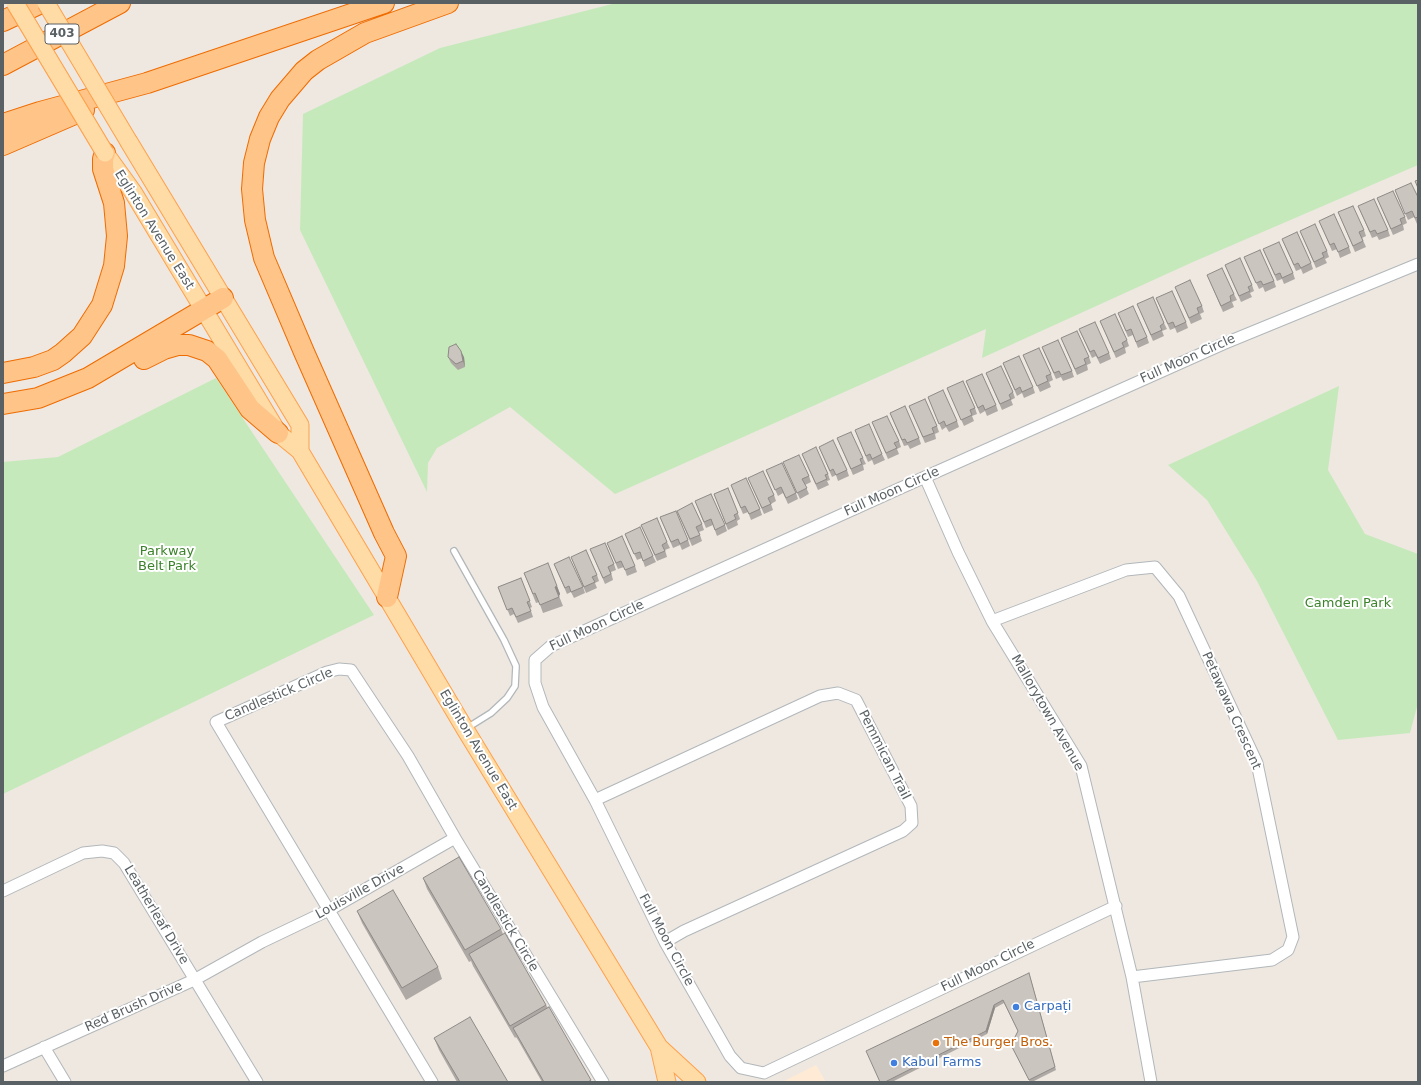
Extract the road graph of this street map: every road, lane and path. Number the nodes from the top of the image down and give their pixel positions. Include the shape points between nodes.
1 (15, 3) edge
2 (41, 3) edge
3 (46, 3) edge
4 (120, 3) edge
5 (384, 3) edge
6 (448, 3) edge
7 (3, 21) edge
8 (3, 65) edge
9 (147, 83) junction
10 (3, 124) edge
11 (3, 145) edge
12 (105, 153) junction
13 (1418, 264) edge
14 (223, 298) junction
15 (204, 310) junction
16 (3, 372) edge
17 (88, 378) junction
18 (3, 404) edge
19 (278, 433) junction
20 (300, 451) junction
21 (925, 477) junction
22 (454, 551) dead end
23 (387, 597) junction
24 (992, 621) junction
25 (465, 729) junction
26 (595, 800) junction
27 (455, 838) junction
28 (3, 891) edge
29 (1116, 906) junction
30 (329, 910) junction
31 (262, 942) joint
32 (665, 942) junction
33 (1132, 977) junction
34 (194, 980) junction
35 (44, 1047) junction
36 (659, 1047) junction
37 (3, 1066) edge
38 (65, 1082) edge
39 (257, 1082) edge
40 (432, 1082) edge
41 (603, 1082) edge
42 (667, 1082) edge
43 (698, 1082) edge
44 (1151, 1082) edge

1 - 12 main road, Eglinton Avenue East, bridge
2 - 7 highway
3 - 14 main road, Eglinton Avenue East, bridge
4 - 8 highway, 403
5 - 9 highway
6 - 23 highway via 365,33 309,68 292,84 269,117 254,162 252,189 255,220 264,258 396,556
9 - 10 highway
9 - 11 highway
12 - 15 main road, Eglinton Avenue East via 133,192
12 - 16 highway via 103,169 114,203 117,236 111,280 102,306 82,336 53,360 34,367
13 - 21 street, Full Moon Circle via 1223,344
14 - 15 highway
14 - 20 main road, Eglinton Avenue East via 300,425
15 - 17 highway
15 - 19 main road, Eglinton Avenue East
17 - 18 highway via 38,398
17 - 19 highway via 104,381 164,349 178,345 198,347 217,359 250,409
19 - 20 main road, Eglinton Avenue East
20 - 23 main road, Eglinton Avenue East
21 - 24 street, Mallorytown Avenue
21 - 26 street, Full Moon Circle via 551,646 535,660 535,683 543,707
22 - 25 lane via 516,666 515,686 507,698 491,713
23 - 25 main road, Eglinton Avenue East
24 - 29 street, Mallorytown Avenue via 1080,766
24 - 33 street, Petawawa Crescent via 1126,570 1155,567 1179,596 1257,763 1293,937 1288,950 1272,960
25 - 36 main road, Eglinton Avenue East
26 - 32 street, Full Moon Circle
26 - 32 street, Pemmican Trail via 820,696 838,693 856,700 910,806 912,823 903,831
27 - 30 street, Louisville Drive
27 - 30 street, Candlestick Circle via 408,756 351,670 327,672 216,722
27 - 41 street, Candlestick Circle
28 - 34 street, Leatherleaf Drive via 83,853 102,851 114,854 124,863
29 - 32 street, Full Moon Circle via 764,1073 741,1068 730,1056
29 - 33 street, Mallorytown Avenue
30 - 31 street, Louisville Drive
30 - 40 street, Candlestick Circle
31 - 34 street, Red Brush Drive
33 - 44 street, Mallorytown Avenue
34 - 35 street, Red Brush Drive
34 - 39 street, Leatherleaf Drive via 205,994
35 - 37 street, Red Brush Drive
35 - 38 street
36 - 42 main road, Eglinton Avenue East
36 - 43 main road, Eglinton Avenue East

